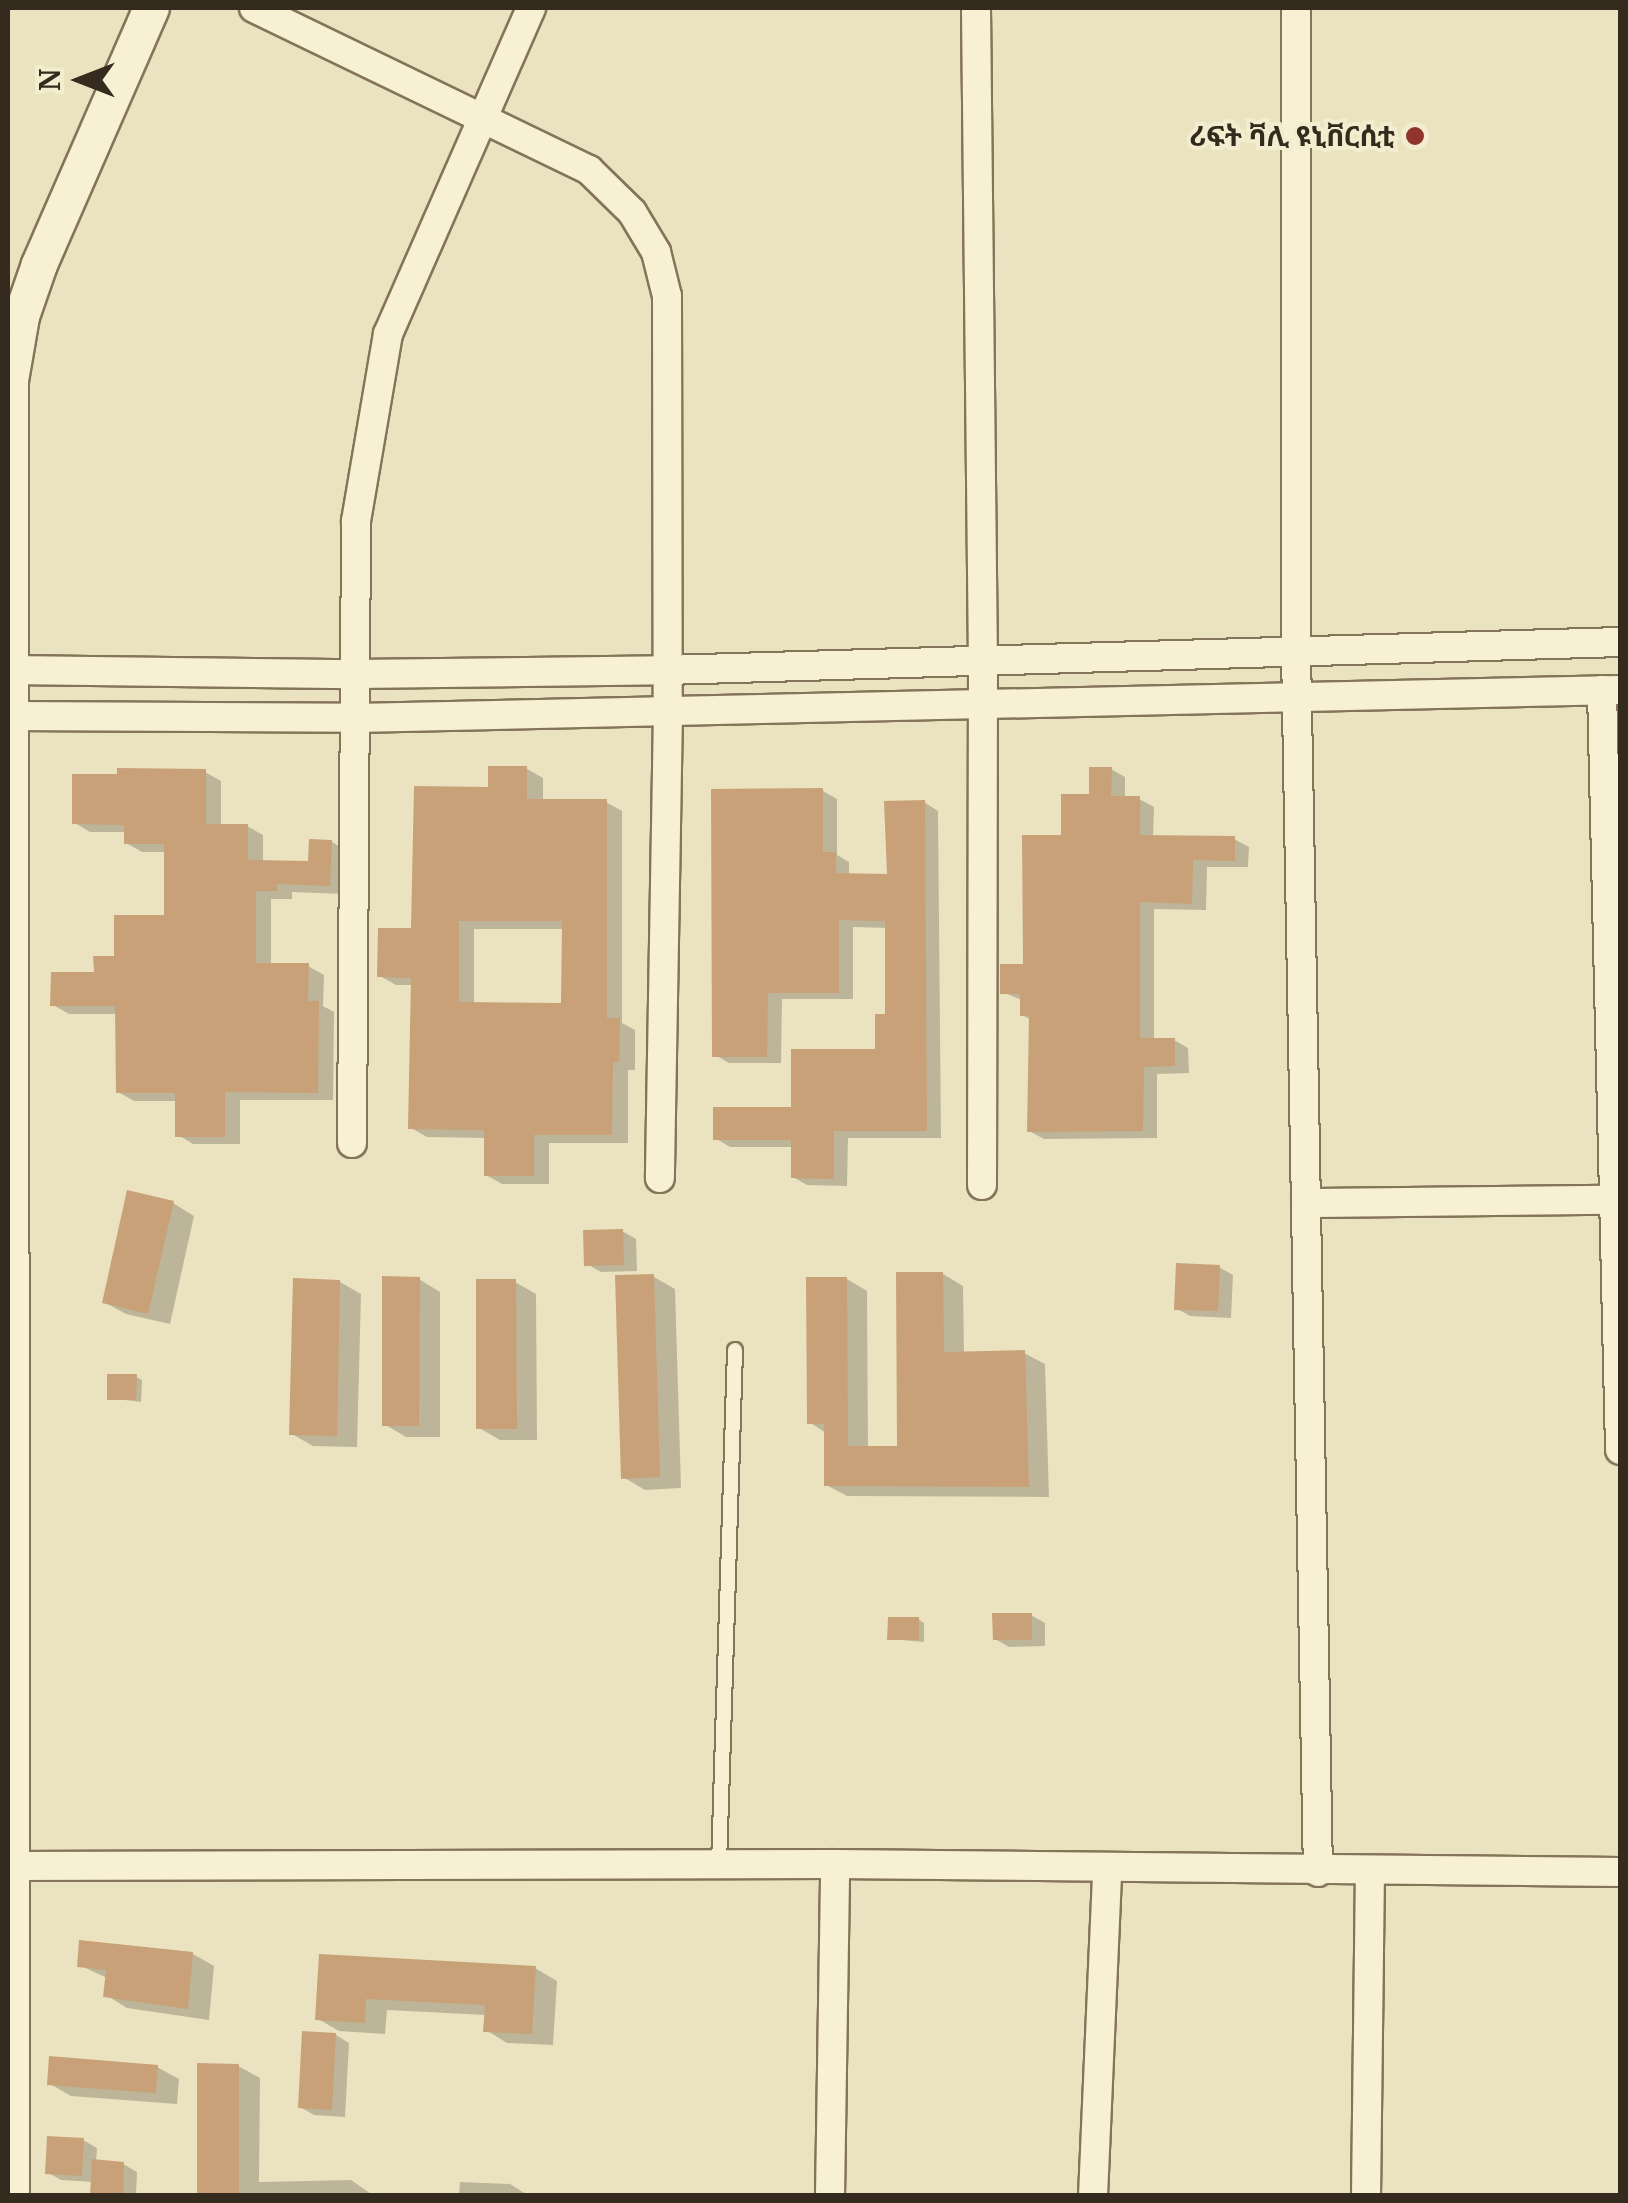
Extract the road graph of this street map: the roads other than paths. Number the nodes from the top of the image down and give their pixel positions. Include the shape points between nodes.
1 (151, 8) edge
2 (254, 8) edge
3 (531, 8) edge
4 (976, 8) edge
5 (1296, 8) edge
6 (485, 117) junction
7 (9, 380) edge
8 (1620, 642) edge
9 (1296, 651) junction
10 (983, 664) junction
11 (666, 670) junction
12 (355, 674) junction
13 (1611, 690) edge
14 (9, 693) edge
15 (1298, 699) junction
16 (981, 708) junction
17 (668, 712) junction
18 (356, 718) junction
19 (9, 968) edge
20 (352, 1143) dead end
21 (660, 1178) dead end
22 (982, 1185) dead end
23 (1617, 1200) junction
24 (1306, 1203) junction
25 (734, 1350) dead end
26 (1620, 1450) edge
27 (9, 1524) edge
28 (719, 1864) junction
29 (835, 1864) junction
30 (9, 1866) edge
31 (1107, 1868) junction
32 (1318, 1872) junction
33 (1370, 1872) junction
34 (1620, 1872) edge
35 (11, 2196) edge
36 (830, 2196) edge
37 (1094, 2196) edge
38 (1366, 2196) edge

1 - 7 street via 39,264
2 - 6 street
3 - 6 street
4 - 10 street
5 - 9 street
6 - 11 street via 589,170 632,212 656,252 667,296
6 - 12 street via 388,334 356,520
7 - 14 street
8 - 9 street
9 - 10 street
9 - 15 street
10 - 11 street
10 - 16 street
11 - 12 street
11 - 17 street
12 - 14 street
12 - 18 street
13 - 15 street
13 - 23 street
14 - 18 street
14 - 19 street
15 - 16 street
15 - 24 street
16 - 17 street
16 - 22 street
17 - 18 street
17 - 21 street
18 - 20 street
19 - 27 street
23 - 24 street
23 - 26 street
24 - 32 street
25 - 28 lane
27 - 30 street
28 - 29 street
28 - 30 street
29 - 31 street
29 - 36 street
30 - 35 street
31 - 32 street
31 - 37 street
32 - 33 street
33 - 34 street
33 - 38 street

